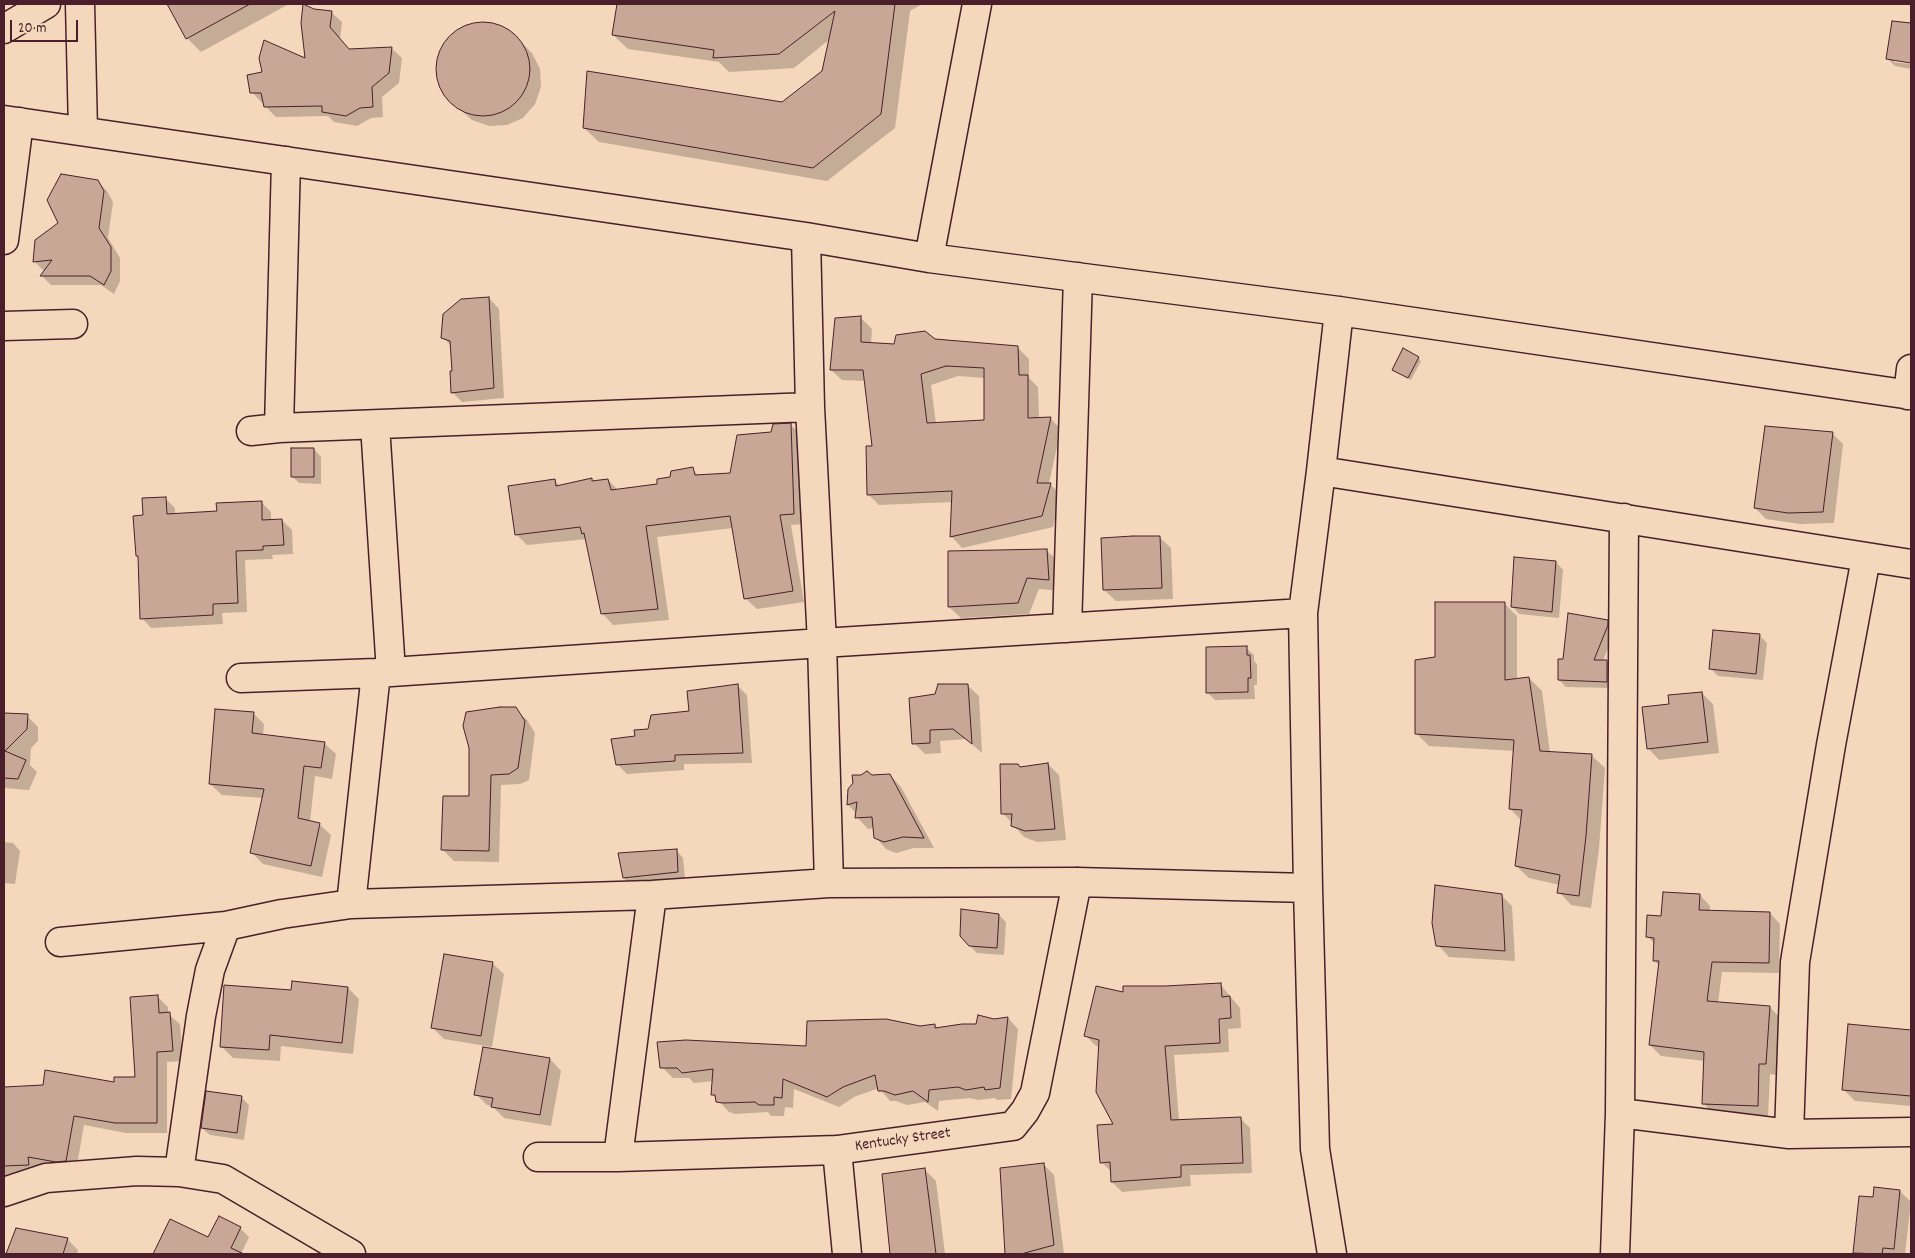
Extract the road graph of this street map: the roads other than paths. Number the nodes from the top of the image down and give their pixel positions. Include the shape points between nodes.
1 (46, 4) edge
2 (80, 4) edge
3 (977, 4) edge
4 (4, 29) edge
5 (11, 121) edge
6 (83, 131) junction
7 (286, 161) junction
8 (806, 237) junction
9 (4, 240) edge
10 (929, 258) junction
11 (1078, 277) junction
12 (1339, 311) junction
13 (73, 324) dead end
14 (4, 326) edge
15 (1910, 386) edge
16 (810, 408) junction
17 (375, 425) junction
18 (279, 428) junction
19 (251, 431) dead end
20 (1321, 470) junction
21 (1624, 518) junction
22 (1866, 558) junction
23 (1911, 564) edge
24 (1303, 613) junction
25 (1067, 628) junction
26 (822, 643) junction
27 (384, 672) junction
28 (242, 678) dead end
29 (1077, 882) junction
30 (829, 883) junction
31 (1308, 888) junction
32 (652, 895) junction
33 (351, 904) junction
34 (226, 926) junction
35 (60, 942) dead end
36 (1620, 1113) junction
37 (1911, 1132) edge
38 (1789, 1134) junction
39 (837, 1150) junction
40 (538, 1157) dead end
41 (618, 1157) junction
42 (179, 1172) junction
43 (4, 1192) edge
44 (351, 1254) edge
45 (848, 1254) edge
46 (1332, 1254) edge
47 (1615, 1254) edge

1 - 4 street
2 - 6 street
3 - 10 street
5 - 6 street
5 - 9 street
6 - 7 street
7 - 8 street
7 - 18 street
8 - 10 street
8 - 16 street
10 - 11 street
11 - 12 street
11 - 25 street
12 - 15 street
12 - 20 street
13 - 14 street
16 - 17 street
16 - 26 street
17 - 18 street
17 - 27 street
18 - 19 street
20 - 21 street
20 - 24 street
21 - 22 street
21 - 36 street
22 - 23 street
22 - 38 street via 1830,746 1795,962
24 - 25 street
24 - 31 street
25 - 26 street
26 - 27 street
26 - 30 street
27 - 28 street
27 - 33 street
29 - 30 street
29 - 31 street
29 - 39 street, Kentucky Street via 1035,1093 1013,1126
30 - 32 street
31 - 46 street via 1315,1149
32 - 33 street
32 - 41 street
33 - 34 street
34 - 35 street
34 - 42 street via 210,970 201,1016
36 - 38 street
36 - 47 street
37 - 38 street
39 - 41 street, Kentucky Street
39 - 45 street
40 - 41 street, Kentucky Street
42 - 43 street via 46,1178
42 - 44 street via 223,1178

